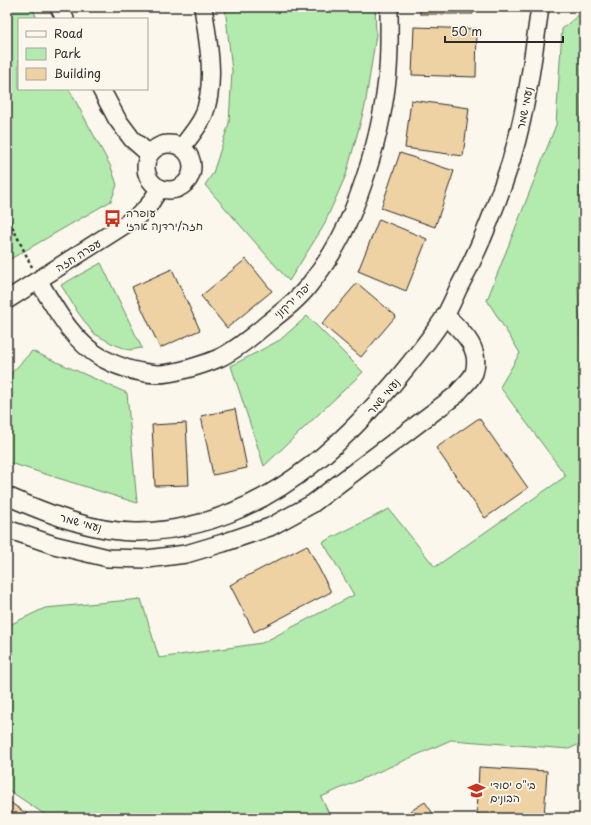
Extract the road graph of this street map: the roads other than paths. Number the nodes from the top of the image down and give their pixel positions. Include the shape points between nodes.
1 (59, 7) edge
2 (203, 7) edge
3 (389, 7) edge
4 (540, 7) edge
5 (64, 18) edge
6 (102, 90) edge
7 (182, 147) junction
8 (149, 154) junction
9 (160, 188) junction
10 (38, 280) junction
11 (7, 300) edge
12 (445, 315) junction
13 (7, 496) edge
14 (7, 529) edge

1 - 5 street
2 - 7 street via 210,59 210,92 203,117
3 - 10 street, יפה ירקוני via 387,80 379,128 352,214 331,255 309,285 282,312 250,338 220,358 188,369 158,374 131,370 102,358 83,344 66,325
4 - 12 street, נעמי שמר via 522,123 506,177 489,224
6 - 8 street via 117,119 132,140
7 - 8 street via 168,143 154,148
7 - 9 street via 192,159 193,167 188,181 175,190
8 - 9 street via 146,170 151,181
9 - 10 street, עפרה חזה via 138,216
10 - 11 street, עפרה חזה
12 - 13 street, נעמי שמר via 410,364 370,412 340,442 313,465 279,488 230,514 176,528 138,532 104,529 66,519
12 - 14 street via 466,335 473,347 476,359 473,374 456,394 318,499 270,527 186,554 147,559 108,558 54,545

